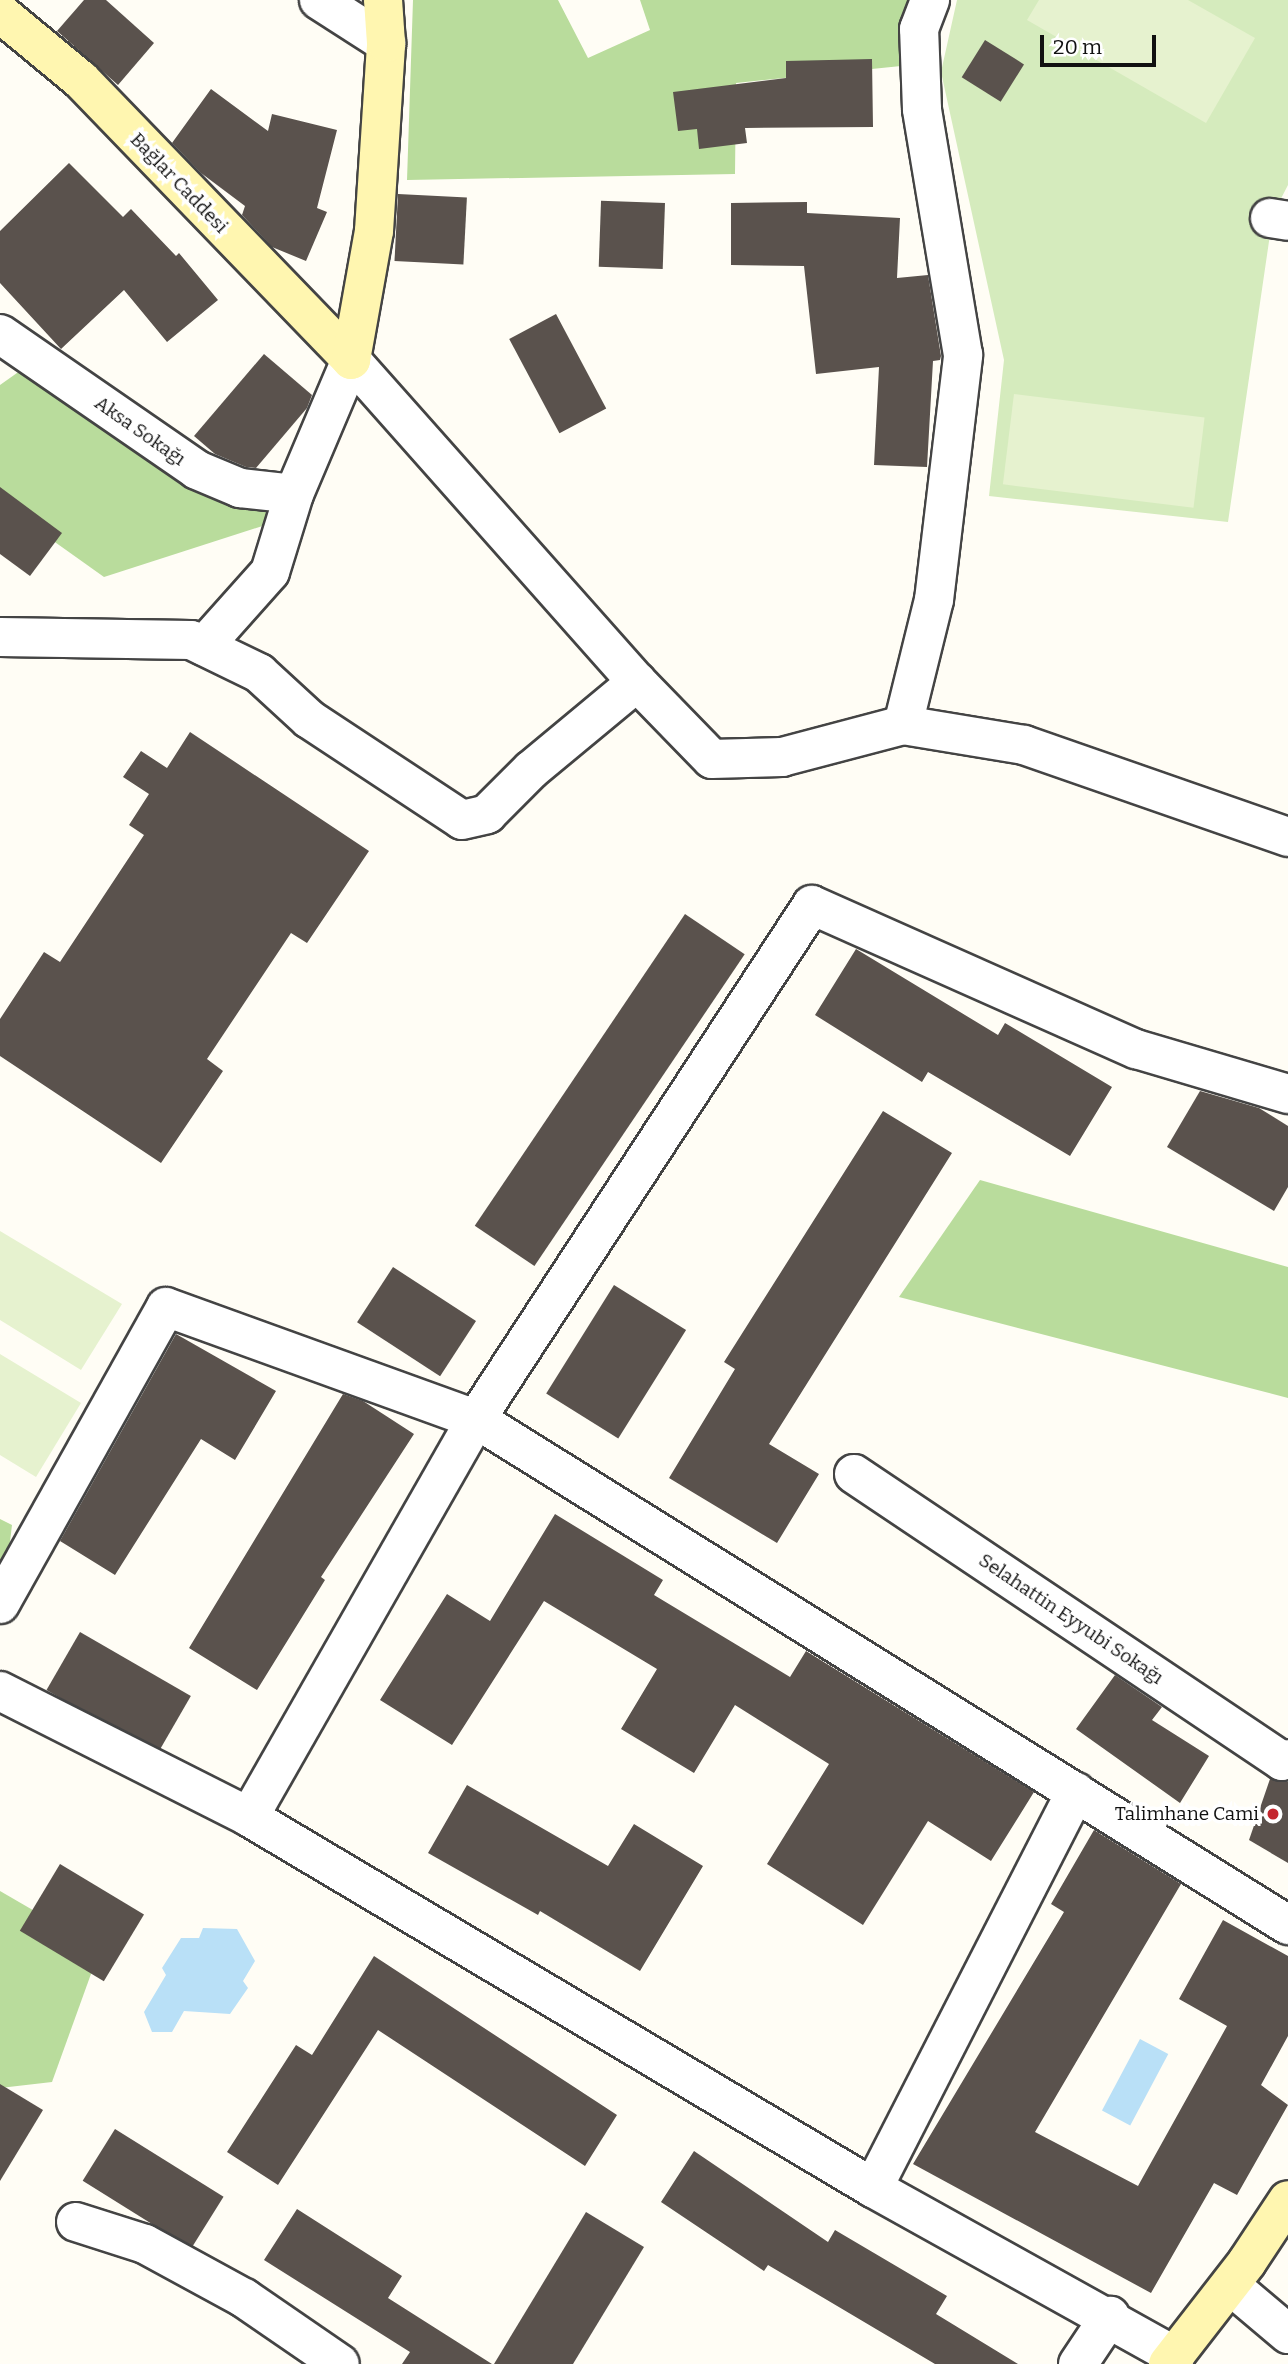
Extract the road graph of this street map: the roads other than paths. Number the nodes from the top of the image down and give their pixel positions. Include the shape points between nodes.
1 (319, 0) edge
2 (383, 0) edge
3 (930, 0) edge
4 (0, 13) edge
5 (386, 43) junction
6 (0, 334) edge
7 (351, 360) junction
8 (294, 494) junction
9 (0, 637) edge
10 (204, 646) junction
11 (637, 682) junction
12 (903, 725) junction
13 (1288, 837) edge
14 (1288, 1094) edge
15 (476, 1419) junction
16 (854, 1474) dead end
17 (0, 1604) edge
18 (0, 1691) edge
19 (1288, 1759) edge
20 (1076, 1792) junction
21 (249, 1817) junction
22 (1288, 1925) edge
23 (873, 2188) junction
24 (1288, 2200) edge
25 (76, 2222) dead end
26 (1230, 2285) junction
27 (1110, 2316) junction
28 (1288, 2334) edge
29 (1171, 2360) edge
30 (340, 2364) edge
31 (1077, 2364) edge

1 - 5 street
2 - 5 street
3 - 12 street via 919,29 922,109 963,355 934,600
4 - 7 street, Bağlar Caddesi via 81,80
5 - 7 street via 374,232
6 - 8 street, Aksa Sokağı via 197,470 240,488
7 - 8 street
7 - 11 street
8 - 10 street via 270,572
9 - 10 street via 191,640
10 - 11 street via 259,673 309,719 462,820 487,814 531,770
11 - 12 street via 712,759 782,757
12 - 13 street via 1024,745
14 - 15 street via 1136,1049 812,905
15 - 17 street via 166,1307
15 - 20 street
15 - 21 street
16 - 19 street, Selahattin Eyyubi Sokağı via 1282,1761
18 - 21 street
20 - 22 street
20 - 23 street
21 - 23 street
23 - 27 street
24 - 26 street
25 - 30 street via 145,2244 244,2298
26 - 28 street
26 - 29 street
27 - 29 street
27 - 31 street

